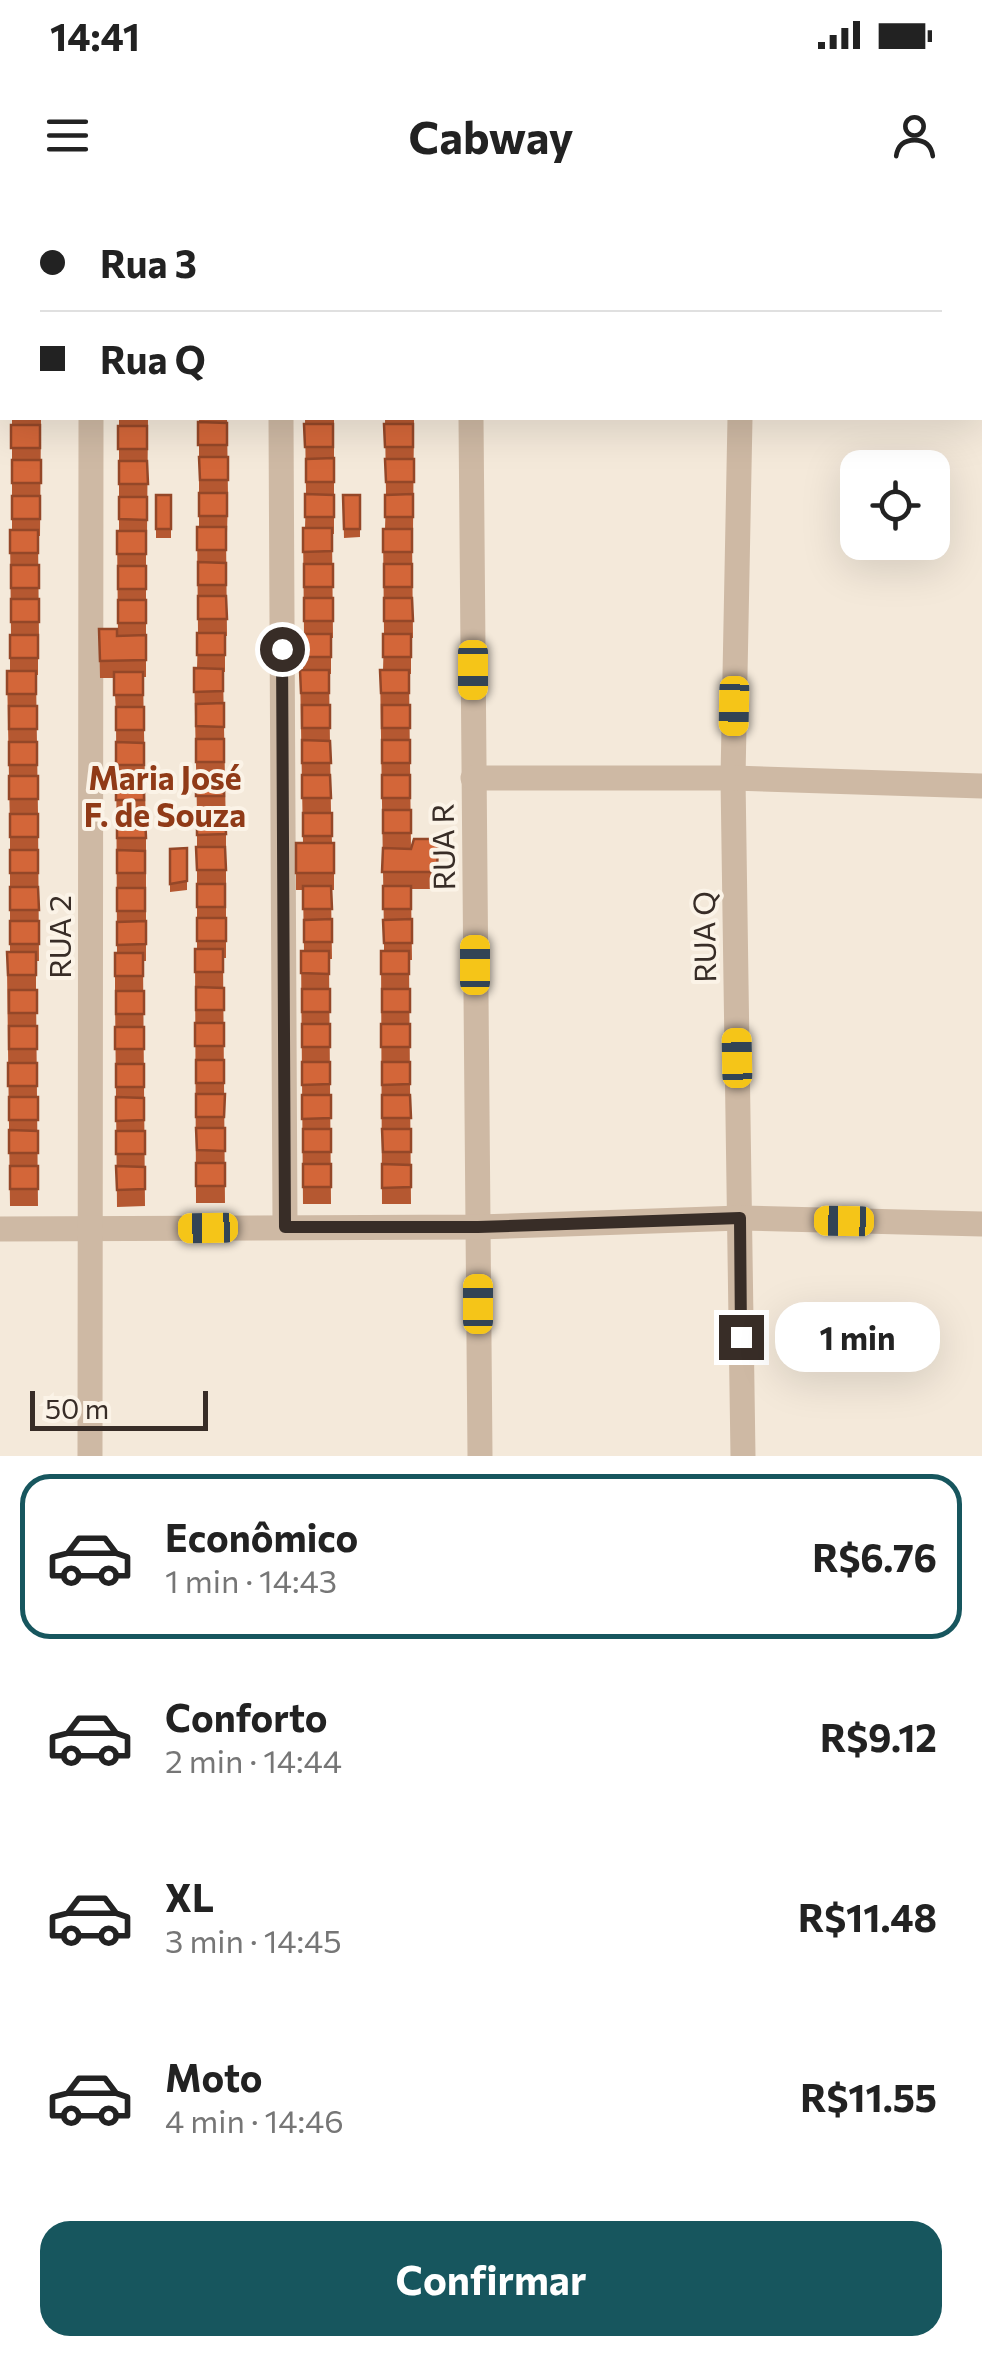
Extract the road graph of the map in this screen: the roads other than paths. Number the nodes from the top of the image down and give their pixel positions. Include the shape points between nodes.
1 (91, 420) edge
2 (281, 420) edge
3 (472, 420) edge
4 (740, 420) edge
5 (474, 778) junction
6 (732, 778) junction
7 (982, 786) edge
8 (740, 1218) junction
9 (982, 1224) edge
10 (285, 1227) junction
11 (478, 1227) junction
12 (91, 1229) junction
13 (0, 1230) edge
14 (90, 1456) edge
15 (480, 1456) edge
16 (743, 1456) edge

1 - 12 street, RUA 2
2 - 10 street
3 - 5 street, RUA R
4 - 6 street, RUA Q
5 - 6 street
5 - 11 street, RUA R
6 - 7 street
6 - 8 street, RUA Q
8 - 9 street
8 - 11 street
8 - 16 street, RUA Q
10 - 11 street
10 - 12 street
11 - 15 street, RUA R
12 - 13 street
12 - 14 street, RUA 2

